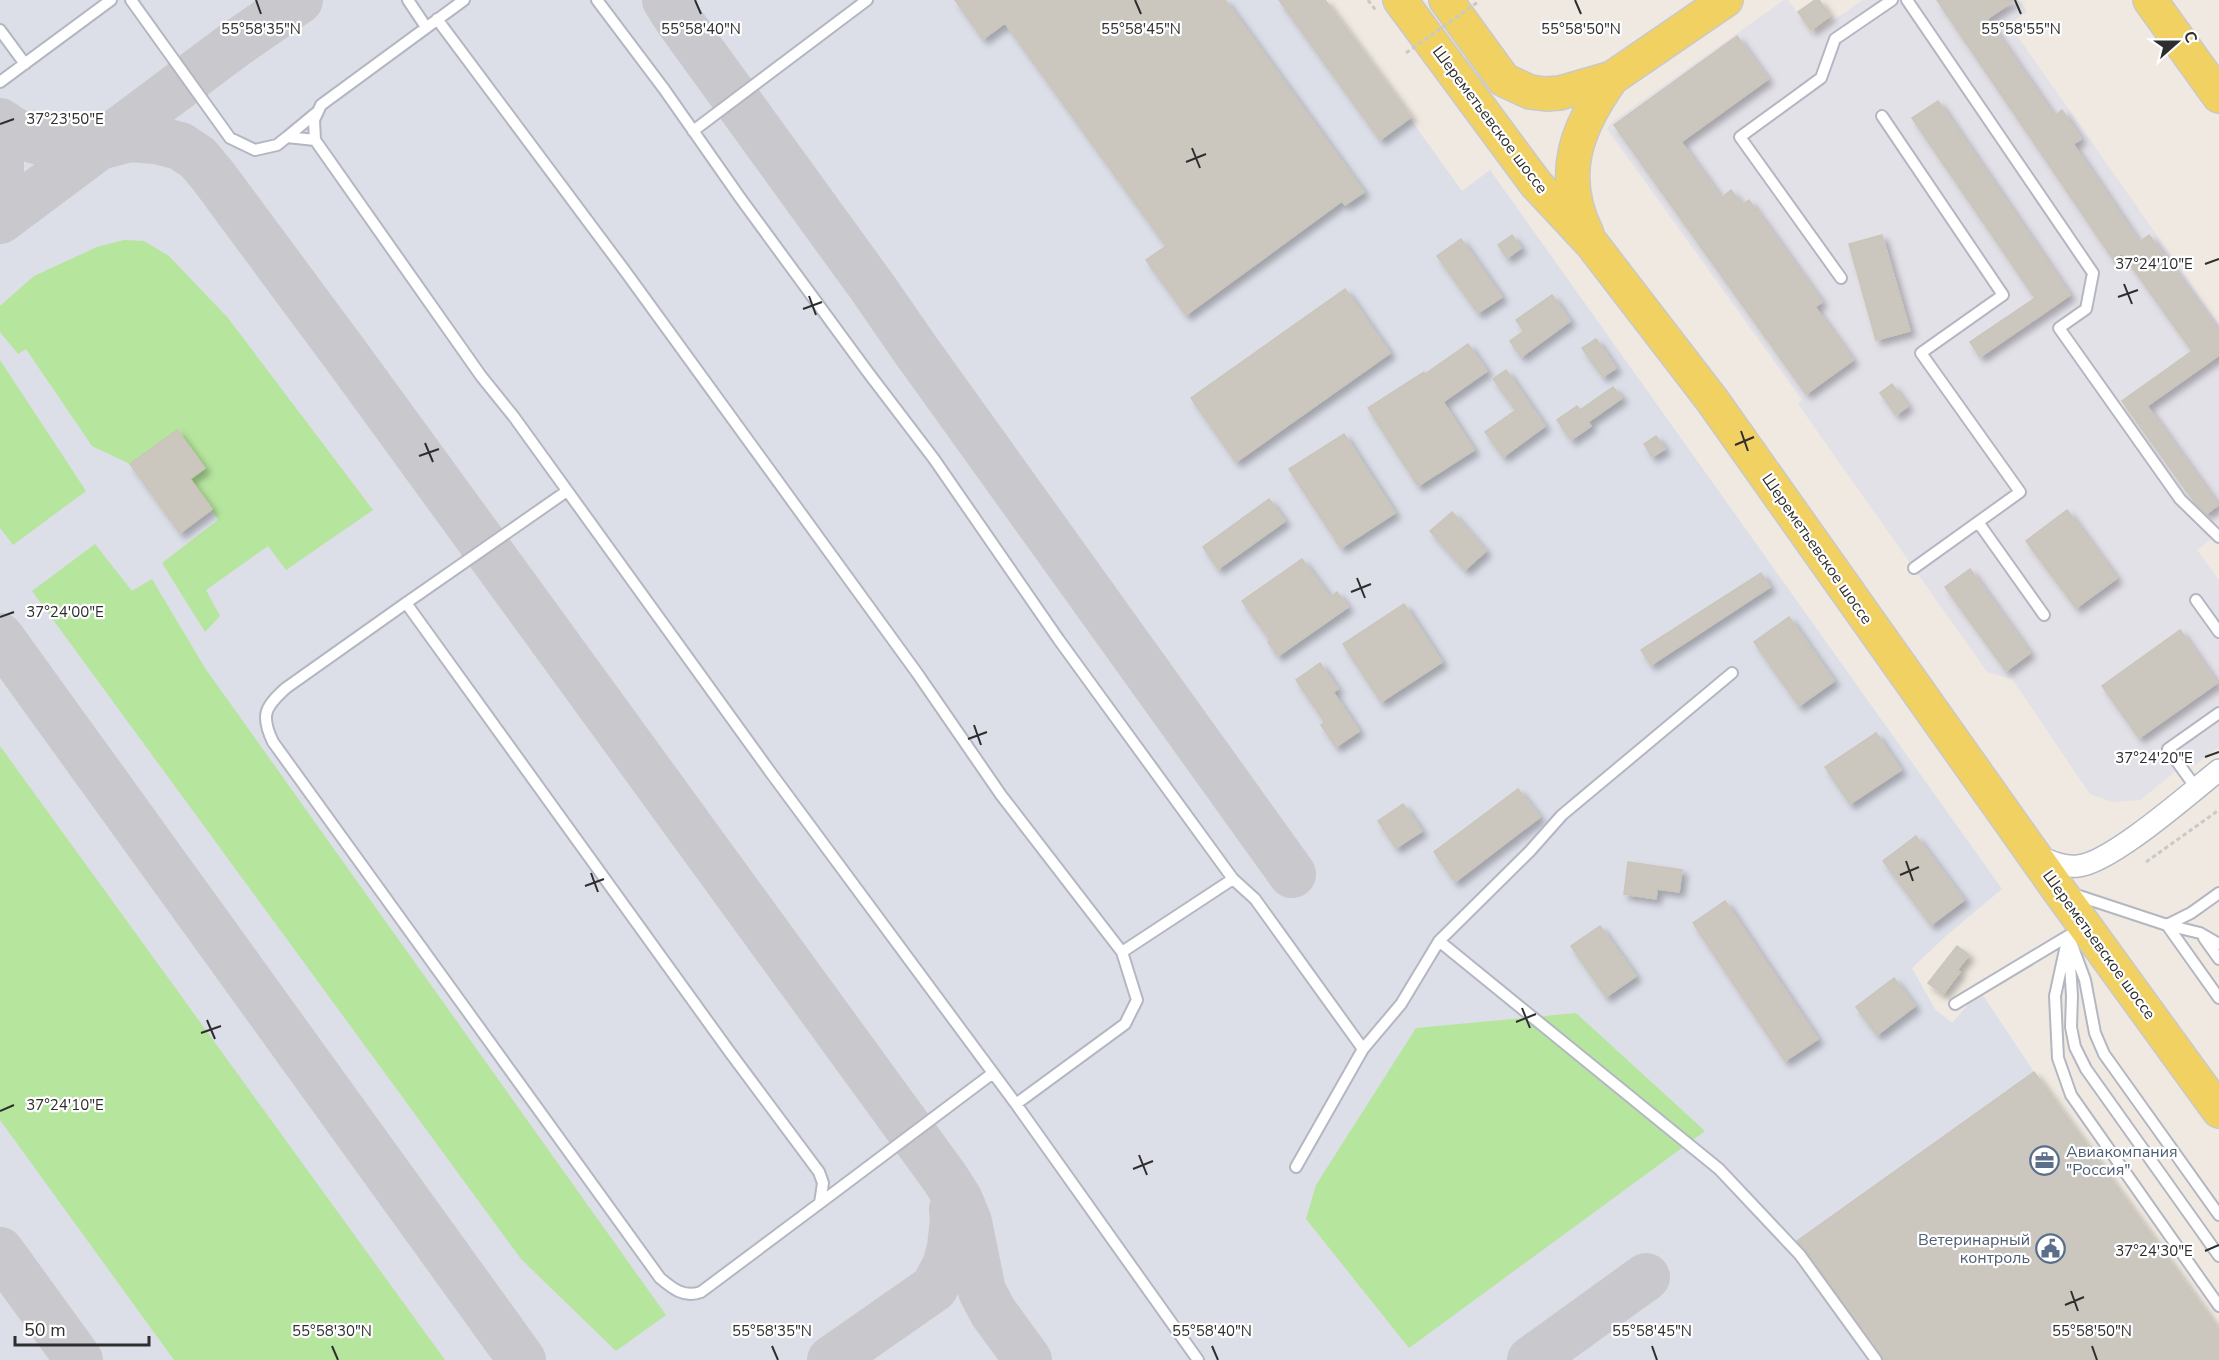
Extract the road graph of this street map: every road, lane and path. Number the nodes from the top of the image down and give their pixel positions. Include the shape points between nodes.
1 (111, 0) edge
2 (131, 0) edge
3 (408, 0) edge
4 (464, 0) edge
5 (597, 0) edge
6 (867, 0) edge
7 (1400, 0) edge
8 (1726, 0) edge
9 (1892, 0) edge
10 (1906, 0) edge
11 (2150, 0) edge
12 (1462, 1) edge
13 (437, 19) junction
14 (426, 27) junction
15 (0, 30) edge
16 (1406, 53) dead end
17 (25, 64) junction
18 (1612, 78) junction
19 (0, 82) edge
20 (2219, 96) edge
21 (316, 113) junction
22 (1882, 116) dead end
23 (693, 131) junction
24 (287, 137) junction
25 (315, 140) junction
26 (1592, 244) junction
27 (1841, 278) dead end
28 (567, 491) junction
29 (1978, 522) junction
30 (2219, 537) edge
31 (1914, 568) dead end
32 (2196, 600) dead end
33 (406, 603) junction
34 (2044, 615) dead end
35 (2219, 632) edge
36 (1732, 673) dead end
37 (2219, 713) edge
38 (2219, 770) edge
39 (2196, 788) junction
40 (2219, 810) edge
41 (2033, 854) junction
42 (2146, 862) dead end
43 (1233, 879) junction
44 (2219, 893) edge
45 (2061, 901) junction
46 (2066, 924) dead end
47 (2167, 925) junction
48 (2200, 933) junction
49 (2068, 936) junction
50 (1439, 941) junction
51 (2219, 944) edge
52 (1122, 952) junction
53 (2219, 959) edge
54 (2219, 999) edge
55 (1954, 1004) dead end
56 (1363, 1049) junction
57 (993, 1074) junction
58 (1016, 1104) junction
59 (2219, 1111) edge
60 (1296, 1167) dead end
61 (820, 1203) junction
62 (2219, 1215) edge
63 (2219, 1256) edge
64 (2219, 1306) edge
65 (1198, 1360) edge
66 (1876, 1360) edge

1 - 17 lane
2 - 24 lane via 230,138 255,150 277,145
3 - 14 lane
4 - 13 lane
5 - 23 lane
6 - 23 lane
7 - 26 main road, Шереметьевское шоссе via 1536,184
8 - 18 main road
9 - 27 lane via 1835,39 1821,78 1740,137
10 - 30 lane via 2093,273 2086,309 2059,328 2180,499
11 - 20 main road
12 - 16 path, bridge
12 - 18 main road via 1504,80 1530,92 1546,94
13 - 14 lane
13 - 52 lane via 597,232 1001,795
14 - 21 lane via 332,96
15 - 17 lane
17 - 19 lane
18 - 26 main road via 1582,127 1572,175 1581,222
21 - 24 lane
21 - 25 lane
22 - 29 lane via 2003,295 1921,353 2020,492
23 - 43 lane via 934,459 1059,640
24 - 25 lane
25 - 28 lane via 480,376
26 - 41 main road, Шереметьевское шоссе via 1712,400
28 - 33 lane
28 - 57 lane
29 - 31 lane
29 - 34 lane
32 - 35 lane
33 - 61 lane via 802,1147 823,1183
33 - 61 lane via 272,701 265,718 273,742 671,1288 692,1295 701,1292
36 - 50 lane via 1562,815
37 - 39 lane via 2168,749
38 - 39 street
39 - 41 street via 2107,855 2076,867 2052,863
40 - 42 path
41 - 45 main road, Шереметьевское шоссе
43 - 52 lane
43 - 56 lane via 1255,899
44 - 47 lane
45 - 47 lane
45 - 59 main road, Шереметьевское шоссе
46 - 49 lane
47 - 48 lane
47 - 54 lane
48 - 51 lane
48 - 53 lane
49 - 55 lane
49 - 62 lane via 2085,980 2104,1054
49 - 63 lane via 2075,1047 2086,1069
49 - 64 lane via 2055,996 2058,1058 2071,1095
50 - 56 lane via 1401,1004
50 - 66 lane via 1719,1169 1800,1256
52 - 58 lane via 1137,1000 1125,1024
56 - 60 lane
57 - 58 lane
57 - 61 lane
58 - 65 lane

